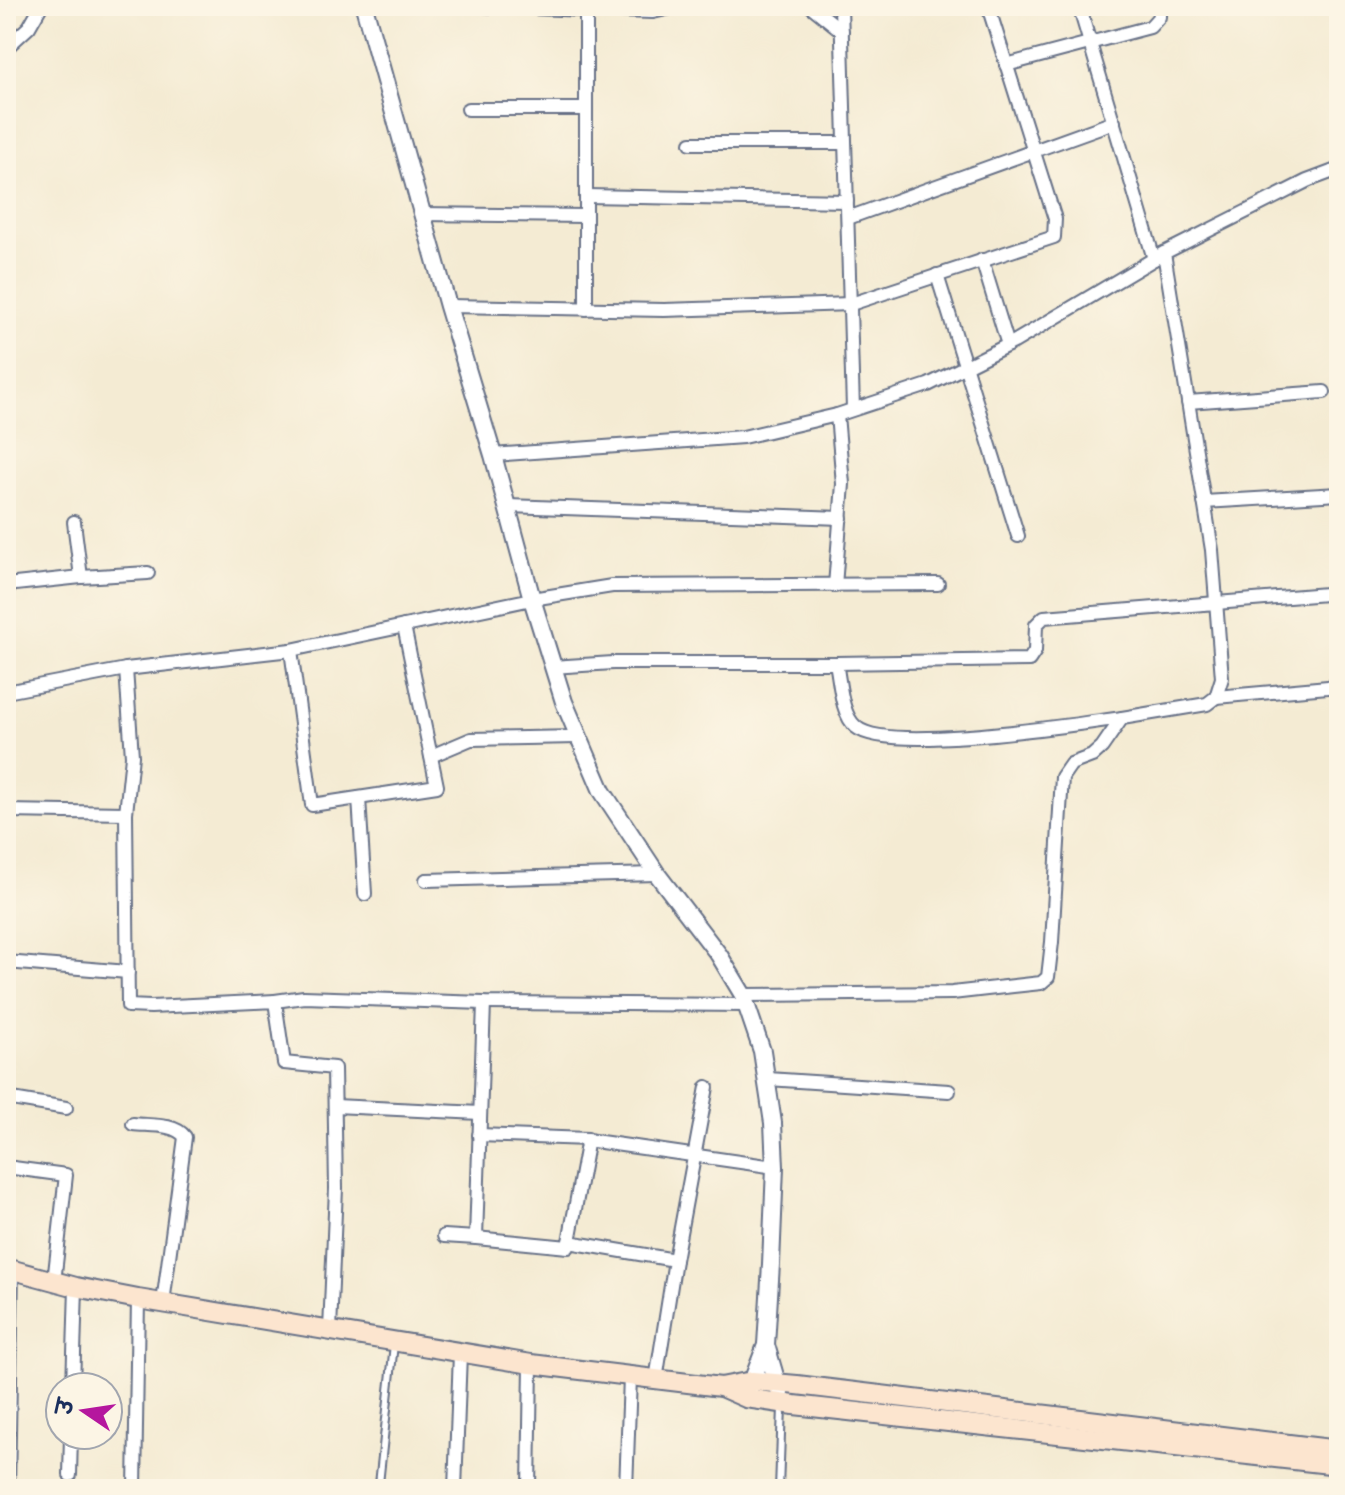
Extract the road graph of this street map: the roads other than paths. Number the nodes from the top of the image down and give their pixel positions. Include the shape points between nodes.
1 (41, 6) edge
2 (364, 6) edge
3 (483, 6) edge
4 (679, 6) edge
5 (811, 6) edge
6 (841, 6) edge
7 (988, 6) edge
8 (1079, 6) edge
9 (1159, 6) edge
10 (586, 8) edge
11 (842, 31) junction
12 (1090, 41) junction
13 (6, 48) edge
14 (1006, 65) junction
15 (468, 109) dead end
16 (586, 109) junction
17 (1114, 122) junction
18 (691, 143) dead end
19 (845, 143) junction
20 (1033, 151) junction
21 (1339, 169) edge
22 (586, 196) junction
23 (847, 201) junction
24 (421, 214) junction
25 (586, 216) junction
26 (848, 218) junction
27 (1159, 256) junction
28 (982, 260) junction
29 (937, 275) junction
30 (851, 304) junction
31 (448, 306) junction
32 (586, 309) junction
33 (1008, 345) junction
34 (965, 366) junction
35 (1324, 392) dead end
36 (1188, 402) junction
37 (853, 409) junction
38 (837, 415) junction
39 (493, 455) junction
40 (1339, 494) edge
41 (1204, 502) junction
42 (508, 506) junction
43 (841, 518) junction
44 (74, 522) dead end
45 (1018, 536) dead end
46 (148, 573) dead end
47 (81, 577) junction
48 (938, 584) dead end
49 (6, 585) edge
50 (835, 586) junction
51 (1339, 593) edge
52 (532, 599) junction
53 (1217, 603) junction
54 (404, 626) junction
55 (291, 650) junction
56 (836, 663) junction
57 (552, 667) junction
58 (126, 669) junction
59 (1339, 686) edge
60 (6, 692) edge
61 (1216, 697) junction
62 (1122, 718) junction
63 (578, 737) junction
64 (431, 756) junction
65 (359, 798) junction
66 (6, 811) edge
67 (126, 813) junction
68 (657, 874) junction
69 (426, 880) dead end
70 (365, 894) dead end
71 (6, 962) edge
72 (128, 972) junction
73 (745, 1000) junction
74 (275, 1001) junction
75 (484, 1003) junction
76 (768, 1079) junction
77 (707, 1087) dead end
78 (949, 1091) dead end
79 (6, 1098) edge
80 (335, 1106) junction
81 (66, 1108) dead end
82 (480, 1113) junction
83 (133, 1124) dead end
84 (479, 1135) junction
85 (587, 1140) junction
86 (694, 1154) junction
87 (6, 1167) edge
88 (775, 1167) junction
89 (444, 1236) dead end
90 (476, 1238) junction
91 (569, 1242) junction
92 (675, 1260) junction
93 (9, 1269) edge
94 (54, 1282) junction
95 (76, 1287) junction
96 (138, 1299) junction
97 (163, 1303) junction
98 (330, 1330) junction
99 (394, 1343) junction
100 (766, 1345) junction
101 (460, 1353) junction
102 (531, 1364) junction
103 (73, 1371) edge
104 (630, 1377) junction
105 (656, 1380) junction
106 (777, 1384) junction
107 (749, 1390) junction
108 (782, 1403) junction
109 (1339, 1450) edge
110 (71, 1451) edge
111 (1339, 1465) edge
112 (70, 1475) dead end
113 (379, 1484) dead end
114 (8, 1489) edge
115 (135, 1489) edge
116 (455, 1489) edge
117 (529, 1489) edge
118 (626, 1489) edge
119 (779, 1489) edge

1 - 13 street via 29,27
2 - 24 street
3 - 10 street
4 - 10 street via 653,12
5 - 11 street
6 - 11 street
7 - 14 street
8 - 12 street
9 - 12 street via 1159,17 1150,27
10 - 16 street
11 - 19 street
12 - 14 street
12 - 17 street
14 - 20 street
15 - 16 street
16 - 22 street
17 - 20 street
17 - 27 street
18 - 19 street
19 - 23 street
20 - 26 street
20 - 28 street via 1055,219 1054,237
21 - 27 street
22 - 23 street
22 - 25 street
23 - 26 street
24 - 25 street
24 - 31 street
25 - 32 street
26 - 30 street
27 - 33 street
27 - 36 street
28 - 29 street
28 - 33 street
29 - 30 street
29 - 34 street
30 - 32 street
30 - 37 street
31 - 32 street
31 - 39 street
33 - 34 street
34 - 37 street via 928,385
34 - 45 street
35 - 36 street
36 - 41 street
37 - 38 street
38 - 39 street via 743,437
38 - 43 street
39 - 42 street
40 - 41 street
41 - 53 street
42 - 43 street
42 - 52 street
43 - 50 street
44 - 47 street
46 - 47 street
47 - 49 street
48 - 50 street
50 - 52 street via 612,586
51 - 53 street
52 - 54 street
52 - 57 street
53 - 56 street via 1044,617 1036,625 1035,651 1029,660
53 - 61 street via 1222,678
54 - 55 street
54 - 64 street
55 - 58 street
55 - 65 street via 312,805
56 - 57 street
56 - 62 street via 846,710 854,726 865,732 948,739
57 - 63 street
58 - 60 street
58 - 67 street via 132,756
59 - 61 street
61 - 62 street via 1207,704
62 - 73 street via 1102,747 1071,764 1062,777 1052,942 1048,977 1041,983 952,993
63 - 64 street via 471,739
63 - 68 street via 602,791
64 - 65 street via 437,786
65 - 70 street
66 - 67 street
67 - 72 street
68 - 69 street
68 - 73 street via 719,955
71 - 72 street
72 - 74 street via 130,1006
73 - 75 street
73 - 76 street
74 - 75 street via 304,997
74 - 80 street via 284,1063 334,1068
75 - 82 street
76 - 78 street
76 - 88 street
77 - 86 street
79 - 81 street
80 - 82 street
80 - 98 street
82 - 84 street
83 - 97 street via 174,1128 185,1137
84 - 85 street
84 - 90 street
85 - 86 street
85 - 91 street
86 - 88 street
86 - 92 street
87 - 94 street via 66,1175
88 - 100 street
89 - 90 street
90 - 91 street via 568,1247
91 - 92 street
92 - 105 street
93 - 94 main road
93 - 114 street
94 - 95 main road
95 - 96 main road
95 - 103 street
96 - 97 main road
96 - 115 street
97 - 98 main road
98 - 99 main road
99 - 101 main road
99 - 113 lane
100 - 106 street
100 - 107 street
101 - 102 main road
101 - 116 street
102 - 104 main road
102 - 117 street
104 - 105 main road
104 - 118 street
105 - 107 main road
106 - 107 main road
106 - 108 street
106 - 109 main road
107 - 108 main road
108 - 111 main road
108 - 119 lane
110 - 112 street

